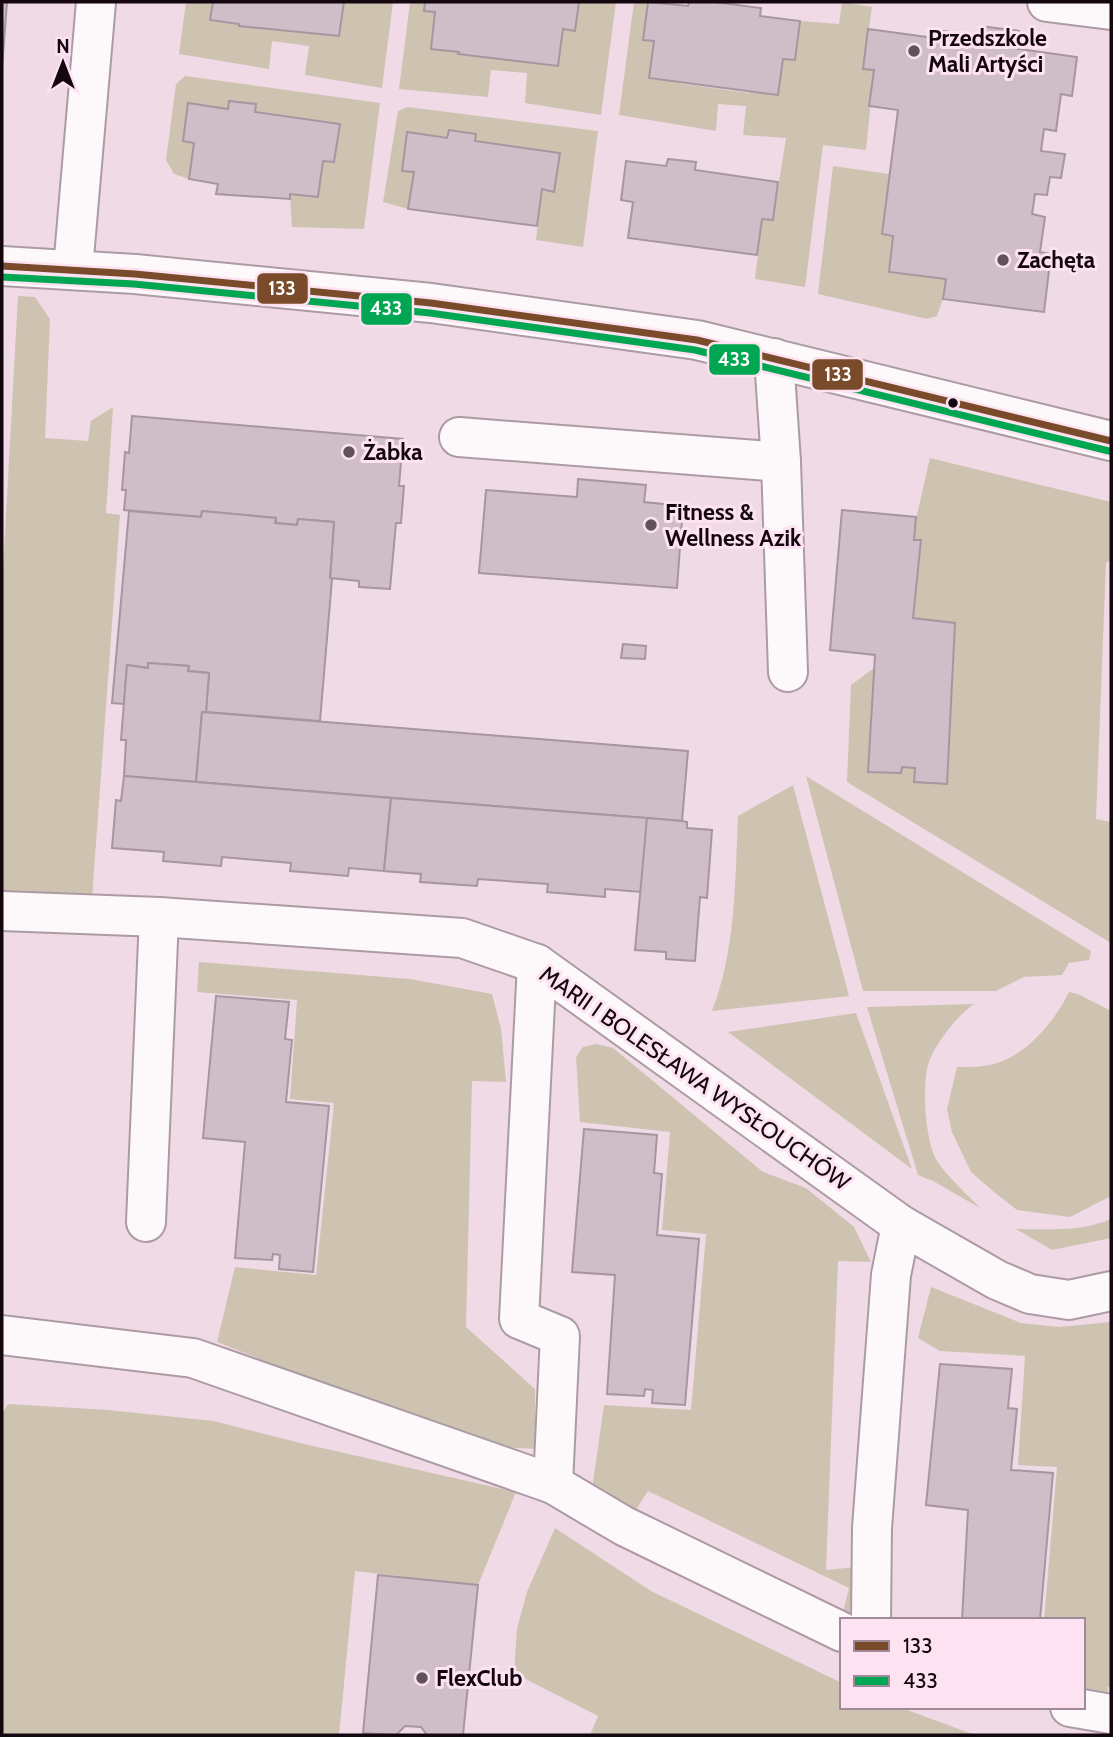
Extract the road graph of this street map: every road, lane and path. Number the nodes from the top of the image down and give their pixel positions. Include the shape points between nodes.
1 (96, 2) edge
2 (1047, 2) edge
3 (1103, 7) edge
4 (2, 266) edge
5 (74, 269) junction
6 (774, 358) junction
7 (459, 438) dead end
8 (1111, 441) edge
9 (781, 462) junction
10 (788, 672) dead end
11 (2, 911) edge
12 (159, 917) junction
13 (537, 964) junction
14 (146, 1222) dead end
15 (901, 1225) junction
16 (1111, 1291) edge
17 (2, 1335) edge
18 (553, 1484) junction
19 (871, 1618) edge
20 (840, 1631) edge
21 (1082, 1709) edge
22 (1111, 1714) edge

1 - 5 street
2 - 3 street
4 - 5 street
5 - 6 street via 432,303 697,340
6 - 8 street
6 - 9 street
7 - 9 street
9 - 10 street
11 - 12 street, MARII I BOLESŁAWA WYSŁOUCHÓW
12 - 13 street, MARII I BOLESŁAWA WYSŁOUCHÓW via 462,938
12 - 14 street
13 - 15 street, MARII I BOLESŁAWA WYSŁOUCHÓW
13 - 18 street via 519,1319 560,1336
15 - 16 street, MARII I BOLESŁAWA WYSŁOUCHÓW via 1030,1294 1069,1300
15 - 19 street via 891,1275 872,1528
17 - 18 street via 193,1358
18 - 20 street via 624,1526
21 - 22 street

